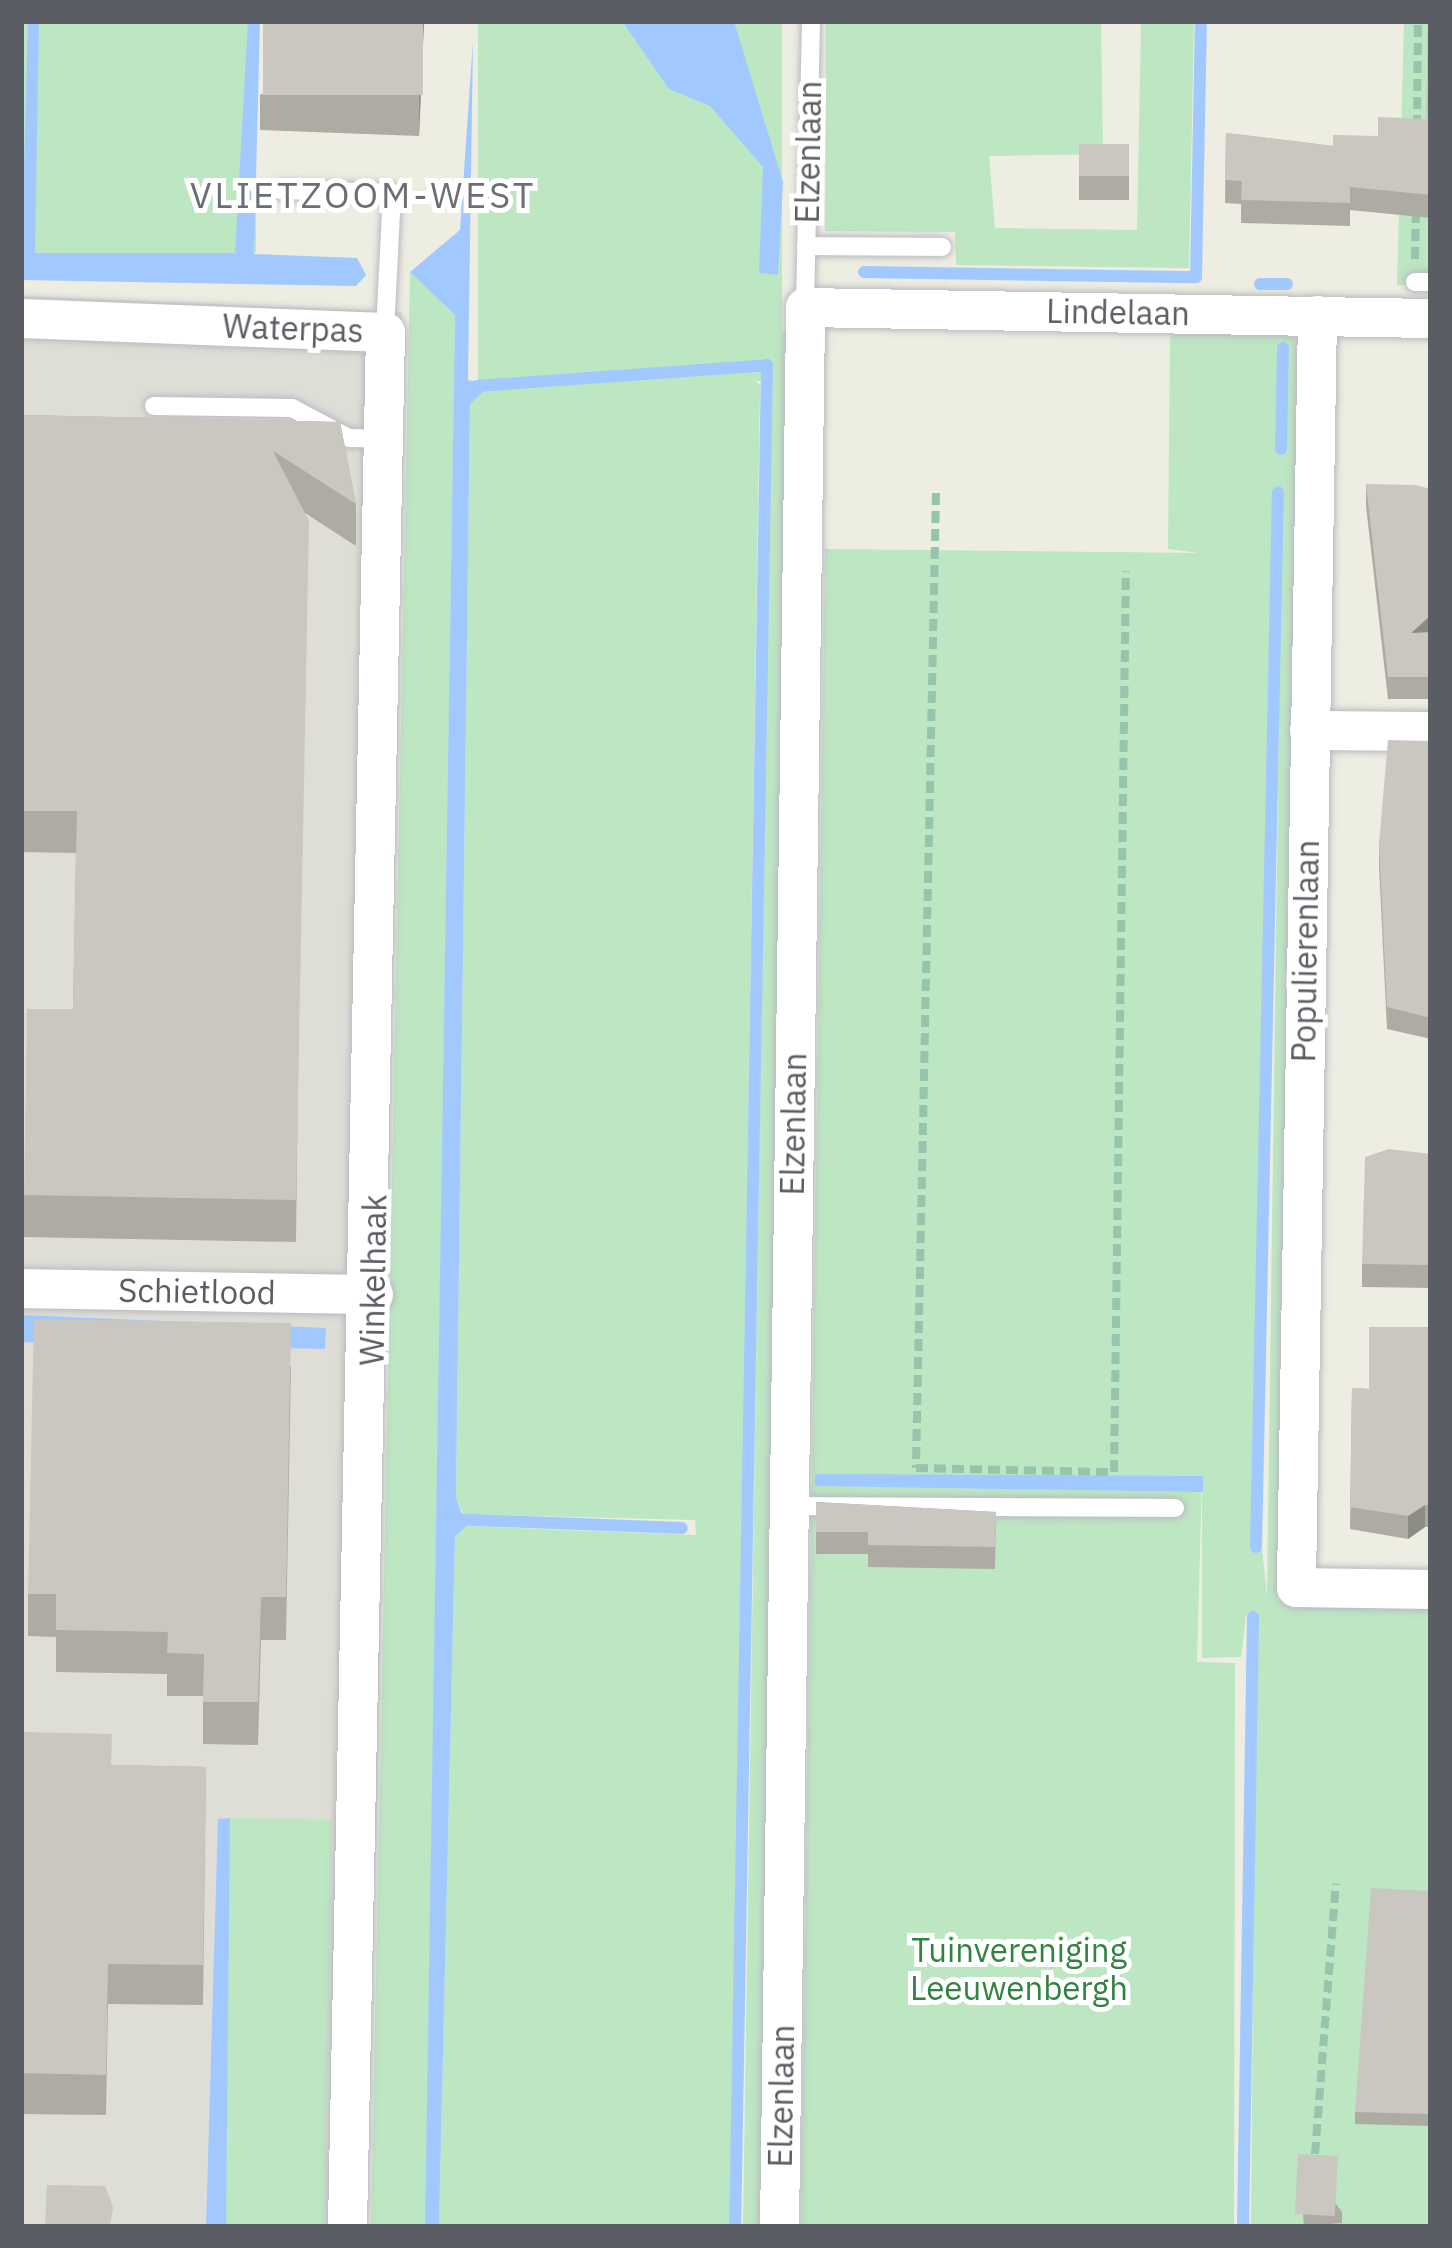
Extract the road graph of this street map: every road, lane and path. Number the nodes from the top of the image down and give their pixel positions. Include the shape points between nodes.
1 (811, 21) edge
2 (1418, 21) edge
3 (1417, 140) edge
4 (1416, 187) edge
5 (280, 190) dead end
6 (806, 246) junction
7 (942, 248) dead end
8 (1426, 294) edge
9 (805, 307) junction
10 (1317, 315) junction
11 (21, 318) edge
12 (385, 332) junction
13 (154, 406) dead end
14 (389, 439) junction
15 (936, 493) dead end
16 (1126, 571) dead end
17 (1309, 730) junction
18 (1431, 731) edge
19 (21, 1288) edge
20 (373, 1294) junction
21 (788, 1506) junction
22 (1175, 1508) dead end
23 (1431, 1589) edge
24 (1336, 1884) dead end
25 (1315, 2154) edge
26 (347, 2227) edge
27 (779, 2227) edge

1 - 6 lane, Elzenlaan
2 - 3 path
4 - 8 path
5 - 12 lane, Waterpas via 392,193
6 - 7 lane
6 - 9 lane, Elzenlaan
8 - 10 street, Lindelaan
9 - 10 street, Lindelaan
9 - 21 street, Elzenlaan
10 - 17 street, Populierenlaan
11 - 12 street, Waterpas
12 - 14 street, Winkelhaak
13 - 14 lane via 292,408 349,438
14 - 20 street, Winkelhaak
15 - 16 path via 916,1468 1114,1472
17 - 18 street
17 - 23 street, Populierenlaan via 1296,1587
19 - 20 street, Schietlood
20 - 26 street, Winkelhaak
21 - 22 lane
21 - 27 street, Elzenlaan
24 - 25 path

